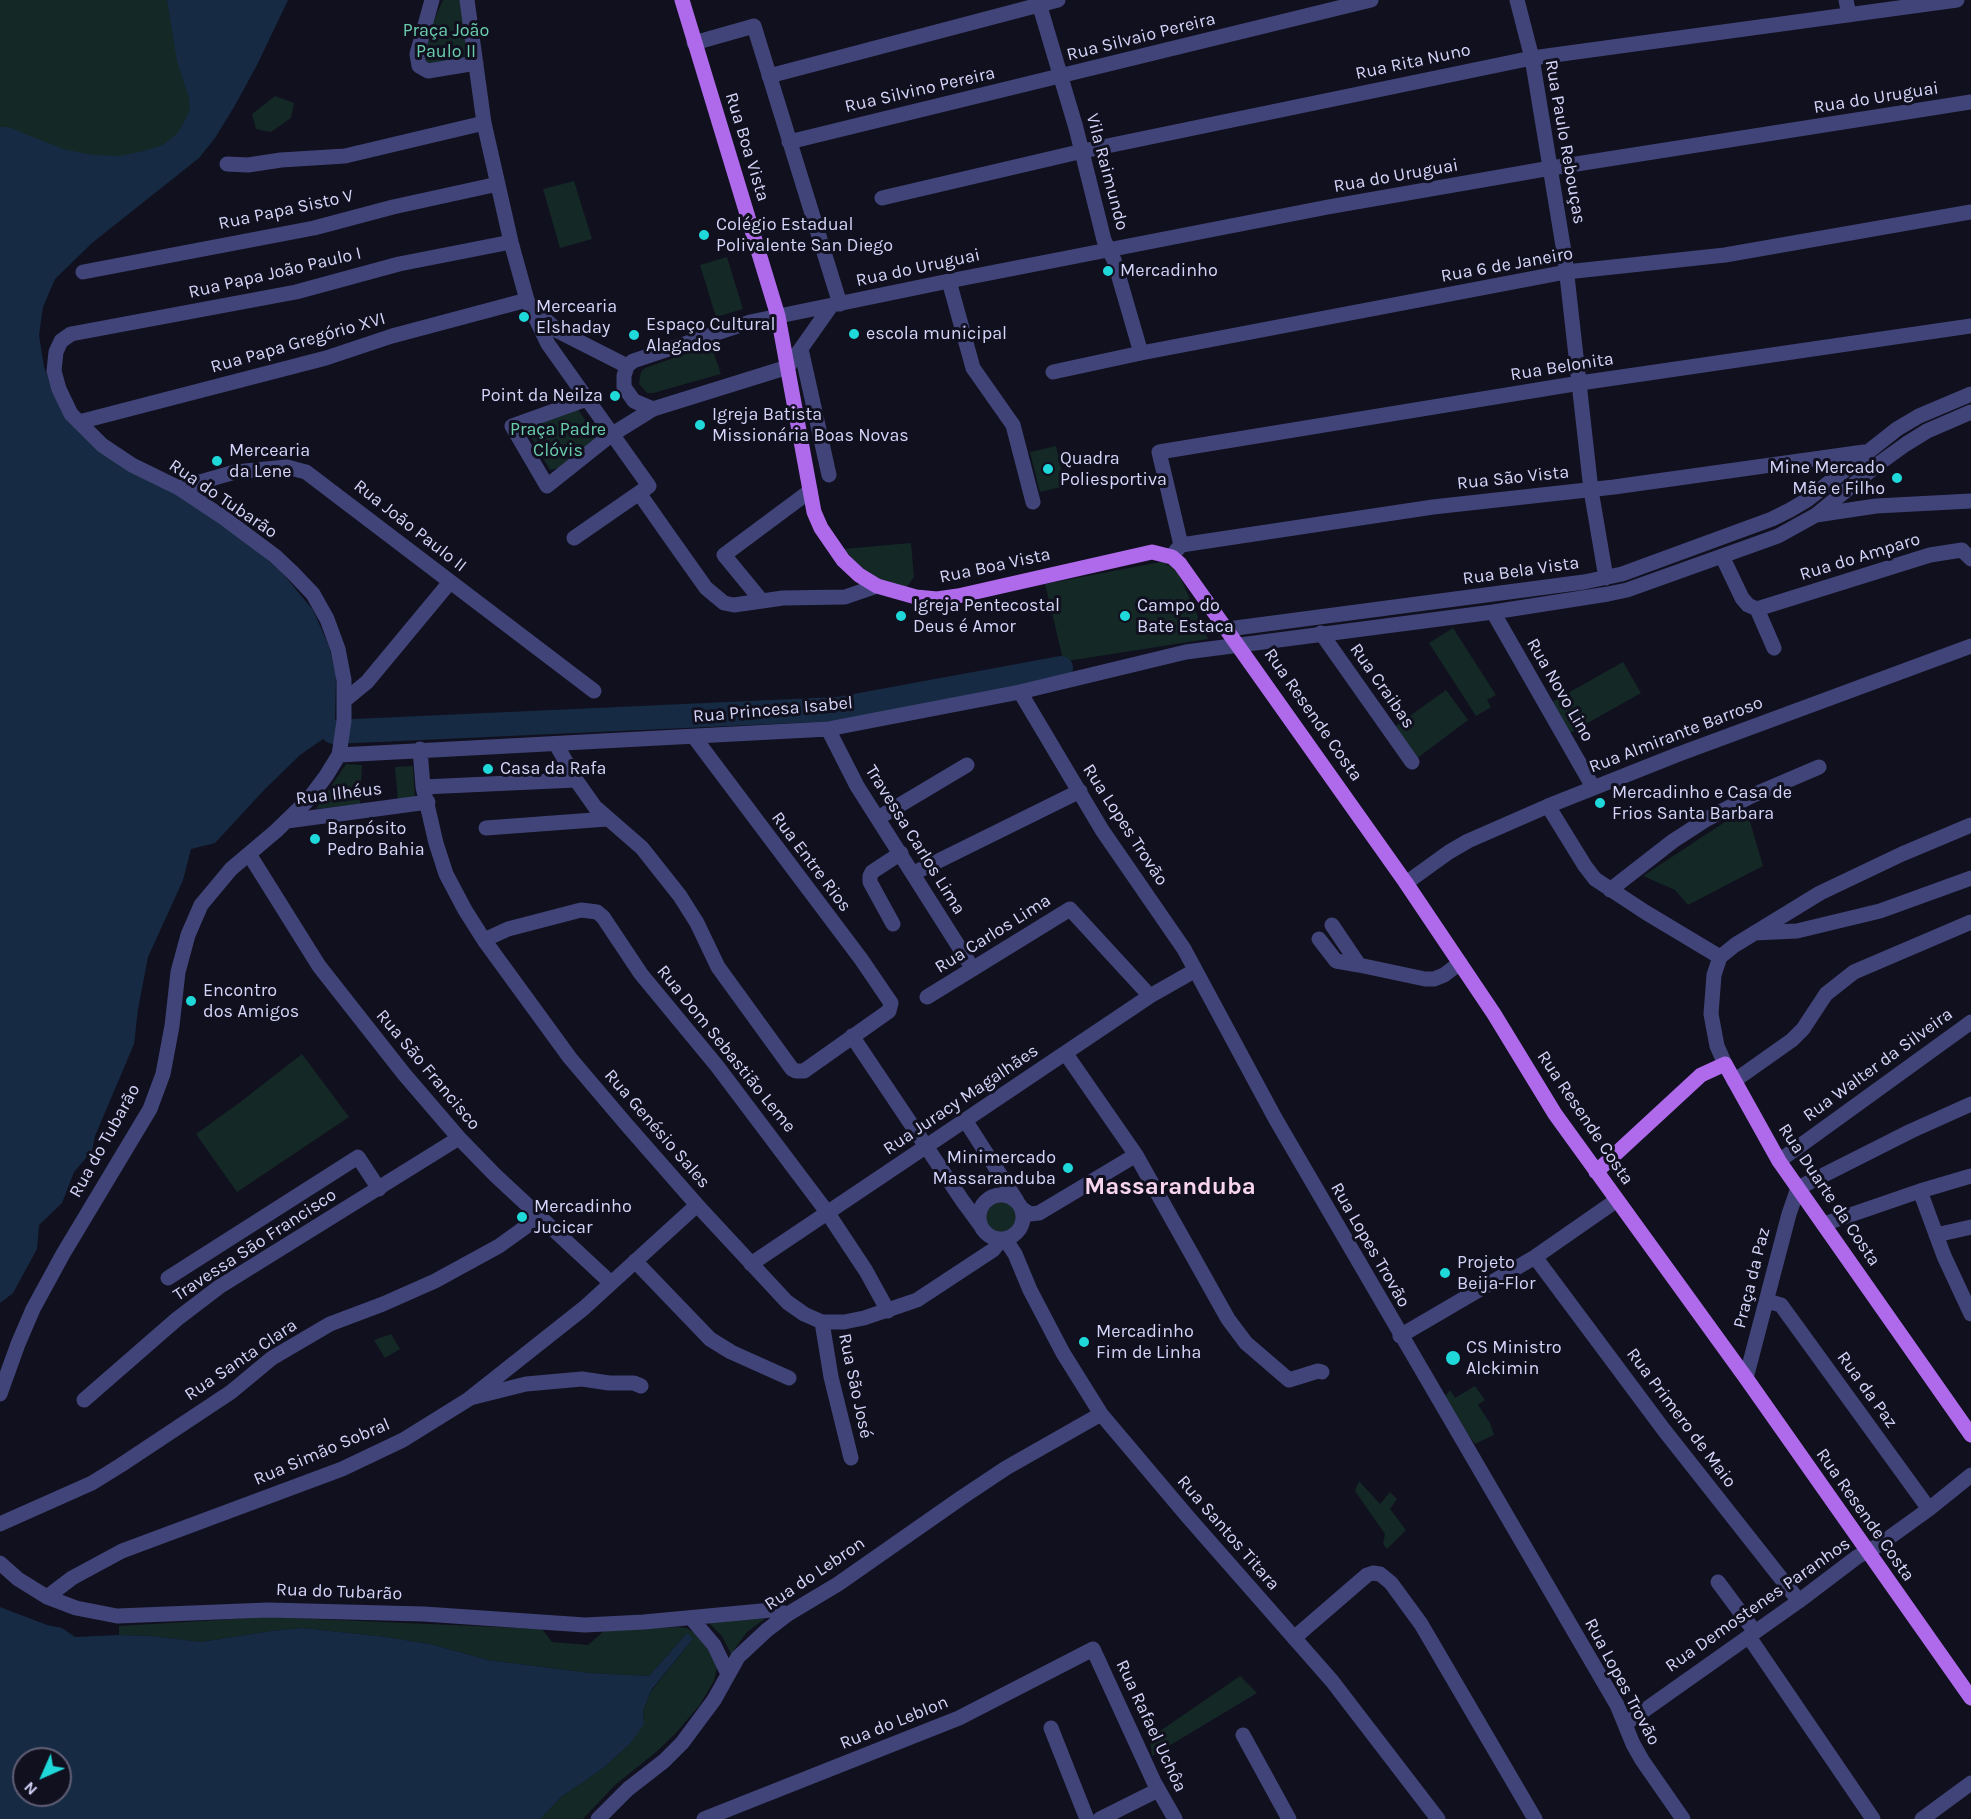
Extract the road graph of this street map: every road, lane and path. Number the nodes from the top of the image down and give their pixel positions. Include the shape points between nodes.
1 (432, 0) edge
2 (467, 0) edge
3 (682, 0) edge
4 (1058, 0) edge
5 (1371, 0) edge
6 (1517, 0) edge
7 (1957, 0) edge
8 (1038, 3) edge
9 (1847, 8) edge
10 (694, 43) junction
11 (1532, 58) junction
12 (476, 63) junction
13 (769, 76) junction
14 (1060, 77) junction
15 (1971, 102) edge
16 (484, 123) junction
17 (789, 141) junction
18 (1083, 151) junction
19 (227, 164) dead end
20 (1551, 168) junction
21 (498, 184) junction
22 (882, 198) dead end
23 (1971, 212) edge
24 (511, 242) junction
25 (1109, 249) junction
26 (83, 272) dead end
27 (1566, 273) junction
28 (949, 281) junction
29 (530, 304) junction
30 (835, 305) junction
31 (778, 316) junction
32 (1971, 326) edge
33 (581, 344) junction
34 (801, 349) junction
35 (56, 352) joint
36 (1141, 353) junction
37 (563, 366) junction
38 (627, 366) junction
39 (788, 367) junction
40 (1053, 372) dead end
41 (1580, 383) junction
42 (1971, 394) edge
43 (586, 399) junction
44 (653, 409) junction
45 (1971, 412) edge
46 (79, 422) junction
47 (611, 435) junction
48 (1866, 452) junction
49 (829, 475) dead end
50 (1859, 480) junction
51 (179, 488) junction
52 (1591, 490) junction
53 (810, 492) junction
54 (639, 493) junction
55 (1971, 501) edge
56 (1033, 502) dead end
57 (1876, 506) junction
58 (1816, 515) junction
59 (574, 538) dead end
60 (1176, 551) junction
61 (1722, 556) junction
62 (1971, 559) edge
63 (1606, 578) junction
64 (450, 582) junction
65 (877, 586) junction
66 (761, 600) junction
67 (1757, 609) junction
68 (1493, 612) junction
69 (1228, 629) junction
70 (1321, 633) junction
71 (1238, 644) junction
72 (1971, 646) edge
73 (1774, 648) dead end
74 (594, 691) dead end
75 (1020, 692) junction
76 (345, 700) junction
77 (828, 729) junction
78 (694, 737) junction
79 (556, 744) junction
80 (341, 749) junction
81 (420, 749) junction
82 (1412, 762) dead end
83 (967, 765) dead end
84 (1819, 767) dead end
85 (576, 780) junction
86 (423, 787) junction
87 (1593, 787) junction
88 (1080, 791) junction
89 (428, 802) junction
90 (1548, 806) junction
91 (878, 818) junction
92 (607, 819) junction
93 (287, 821) junction
94 (1971, 825) edge
95 (486, 828) dead end
96 (901, 853) junction
97 (249, 854) junction
98 (914, 873) junction
99 (1971, 878) edge
100 (1406, 883) junction
101 (1610, 890) junction
102 (1971, 922) edge
103 (893, 924) dead end
104 (1332, 925) dead end
105 (1753, 933) junction
106 (1319, 939) dead end
107 (484, 940) junction
108 (1720, 957) junction
109 (1460, 963) junction
110 (1359, 965) junction
111 (973, 969) junction
112 (1194, 971) junction
113 (1150, 996) junction
114 (927, 997) dead end
115 (1971, 1022) edge
116 (852, 1036) junction
117 (1066, 1054) junction
118 (1725, 1064) junction
119 (1734, 1080) junction
120 (1971, 1104) edge
121 (965, 1120) junction
122 (459, 1138) junction
123 (926, 1147) junction
124 (1136, 1155) junction
125 (1779, 1161) junction
126 (1596, 1172) junction
127 (1971, 1176) edge
128 (1798, 1188) junction
129 (379, 1189) junction
130 (1920, 1191) junction
131 (1617, 1200) junction
132 (697, 1205) junction
133 (1023, 1209) junction
134 (827, 1212) junction
135 (538, 1218) junction
136 (1824, 1224) junction
137 (981, 1226) junction
138 (1971, 1227) edge
139 (1936, 1235) junction
140 (1007, 1237) junction
141 (1535, 1257) junction
142 (635, 1261) junction
143 (751, 1264) junction
144 (168, 1278) dead end
145 (611, 1283) junction
146 (1767, 1301) junction
147 (888, 1311) junction
148 (1971, 1314) edge
149 (822, 1322) junction
150 (1400, 1336) junction
151 (1323, 1372) dead end
152 (789, 1378) dead end
153 (1746, 1378) junction
154 (641, 1386) dead end
155 (0, 1395) edge
156 (468, 1399) junction
157 (84, 1400) dead end
158 (1101, 1414) junction
159 (1971, 1435) edge
160 (852, 1458) dead end
161 (1971, 1475) edge
162 (1929, 1509) junction
163 (0, 1524) edge
164 (1867, 1552) junction
165 (0, 1563) edge
166 (1718, 1582) dead end
167 (46, 1597) junction
168 (1799, 1601) junction
169 (789, 1614) junction
170 (691, 1618) junction
171 (1752, 1634) junction
172 (1294, 1638) junction
173 (1093, 1649) joint
174 (728, 1674) junction
175 (1971, 1698) edge
176 (1625, 1724) junction
177 (1051, 1728) dead end
178 (1243, 1735) dead end
179 (1971, 1784) edge
180 (1158, 1790) junction
181 (598, 1819) edge
182 (704, 1819) edge
183 (1087, 1819) edge
184 (1100, 1819) edge
185 (1175, 1819) edge
186 (1290, 1819) edge
187 (1438, 1819) edge
188 (1535, 1819) edge
189 (1683, 1819) edge
190 (1873, 1819) edge
191 (1922, 1819) edge

1 - 12 street via 417,54 419,66 433,71
2 - 12 street
3 - 10 main road, Rua Boa Vista
4 - 8 street
5 - 14 street, Rua Silvaio Pereira
6 - 11 street, Rua Paulo Rebouças
7 - 9 street, Rua Rita Nuno
8 - 13 street
8 - 14 street, Vila Raimundo
9 - 11 street, Rua Rita Nuno
10 - 13 street via 754,26
10 - 31 main road, Rua Boa Vista
11 - 18 street, Rua Rita Nuno
11 - 20 street, Rua Paulo Rebouças
12 - 16 street
13 - 17 street
14 - 17 street, Rua Silvino Pereira
14 - 18 street, Vila Raimundo
15 - 20 street, Rua do Uruguai
16 - 19 street via 345,156
16 - 21 street
17 - 30 street
18 - 22 street, Rua Rita Nuno
18 - 25 street, Vila Raimundo
20 - 25 street, Rua do Uruguai
20 - 27 street, Rua Paulo Rebouças
21 - 24 street
21 - 26 street, Rua Papa Sisto V via 314,228
23 - 27 street, Rua 6 de Janeiro via 1725,255
24 - 29 street
24 - 35 street, Rua Papa João Paulo I via 399,264 296,292 71,334
25 - 28 street, Rua do Uruguai
25 - 36 street, Vila Raimundo
27 - 36 street, Rua 6 de Janeiro
27 - 41 street, Rua Paulo Rebouças
28 - 30 street, Rua do Uruguai
28 - 56 street via 973,368 1012,425
29 - 33 street via 558,331
29 - 37 street via 544,337
29 - 46 street, Rua Papa Gregório XVI via 392,336 326,358
30 - 31 street, Rua do Uruguai
30 - 34 street
31 - 38 street, Rua do Uruguai via 641,356
31 - 39 main road, Rua Boa Vista
32 - 41 street, Rua Belonita
33 - 37 street
33 - 38 street
34 - 39 street
34 - 49 street
35 - 46 street, Rua do Tubarão via 54,370 59,389
36 - 40 street, Rua 6 de Janeiro
37 - 43 street
38 - 44 street via 624,387 628,395
39 - 44 street
39 - 53 main road, Rua Boa Vista
41 - 52 street, Rua Paulo Rebouças
41 - 60 street, Rua Belonita via 1159,452
42 - 48 street, Rua Bela Vista via 1919,416
43 - 47 street
43 - 47 street via 512,426 547,486
44 - 47 street
45 - 50 street via 1927,431
46 - 51 street, Rua do Tubarão via 118,456
47 - 54 street via 649,486
48 - 52 street, Rua São Vista
48 - 63 street, Rua Bela Vista via 1807,500 1772,519
50 - 57 street
50 - 58 street
51 - 64 street, Rua João Paulo II via 235,472 287,467 306,472
51 - 76 street, Rua do Tubarão via 266,550 313,594 338,649
52 - 60 street, Rua São Vista via 1433,507
52 - 63 street, Rua Paulo Rebouças
53 - 65 main road, Rua Boa Vista via 814,512 831,544 859,575
53 - 66 street via 724,555
54 - 59 street
54 - 66 street via 714,597 734,605
55 - 57 street
57 - 58 street
58 - 61 street, Rua Bela Vista via 1778,536
60 - 65 main road, Rua Boa Vista via 1152,552 958,596 916,597
60 - 69 main road, Rua Resende Costa via 1186,572
61 - 67 street via 1742,598
61 - 68 street, Rua Bela Vista via 1627,590
62 - 67 street, Rua do Amparo via 1962,550 1948,551
63 - 69 street, Rua Bela Vista
64 - 74 street, Rua João Paulo II
64 - 76 street via 368,682
65 - 66 street via 845,597
67 - 73 street
68 - 70 street, Rua Bela Vista
68 - 87 street, Rua Novo Lino
69 - 71 main road, Rua Resende Costa
70 - 71 street, Rua Bela Vista
70 - 82 street, Rua Craibas
71 - 75 street, Rua Princesa Isabel via 1186,652
71 - 100 main road, Rua Resende Costa
72 - 87 street, Rua Almirante Barroso
75 - 77 street, Rua Princesa Isabel
75 - 88 street, Rua Lopes Trovão
76 - 80 street, Rua Ilhéus
77 - 78 street, Rua Princesa Isabel
77 - 91 street, Travessa Carlos Lima
78 - 79 street, Rua Princesa Isabel
78 - 116 street, Rua Entre Rios via 889,997 889,1011
79 - 81 street, Rua Princesa Isabel
79 - 85 street
80 - 81 street, Rua Princesa Isabel
80 - 93 street, Rua Ilhéus via 308,800
81 - 86 street, Rua Genésio Sales
83 - 91 street
84 - 101 street via 1707,819
85 - 86 street
85 - 92 street
86 - 89 street, Rua Genésio Sales
87 - 90 street, Rua Almirante Barroso
88 - 98 street
88 - 112 street, Rua Lopes Trovão via 1102,830 1184,949
89 - 93 street, Rua Ilhéus
89 - 107 street, Rua Genésio Sales via 446,874
90 - 100 street, Rua Almirante Barroso via 1468,841
90 - 101 street via 1585,866
91 - 96 street, Travessa Carlos Lima
92 - 95 street
92 - 116 street via 642,848 680,896 718,967 792,1069 804,1071
93 - 97 street, Rua do Tubarão
94 - 105 street via 1820,893
96 - 98 street, Travessa Carlos Lima
96 - 103 street via 870,876
97 - 122 street, Rua São Francisco via 319,966
97 - 155 street, Rua do Tubarão via 201,905 178,972 163,1074 150,1109 33,1309
98 - 111 street, Travessa Carlos Lima
99 - 105 street via 1870,913 1797,931
100 - 109 main road, Rua Resende Costa
101 - 108 street
102 - 119 street via 1854,972 1826,994 1792,1040
104 - 110 street
105 - 108 street
106 - 110 street via 1336,961
107 - 132 street, Rua Genésio Sales via 570,1058
107 - 134 street, Rua Dom Sebastião Leme via 531,922 581,910 597,912
108 - 118 street, Rua Duarte da Costa via 1714,975 1711,1014
109 - 110 street via 1434,979
109 - 126 main road, Rua Resende Costa
111 - 113 street, Rua Carlos Lima via 1070,909
111 - 114 street, Rua Carlos Lima
112 - 113 street, Rua Juracy Magalhães
112 - 150 street, Rua Lopes Trovão
113 - 117 street, Rua Juracy Magalhães
115 - 125 street, Rua Walter da Silveira
116 - 123 street
117 - 121 street, Rua Juracy Magalhães
117 - 124 street
118 - 119 main road, Rua Duarte da Costa
118 - 126 main road via 1701,1075
119 - 125 main road, Rua Duarte da Costa
120 - 128 street
121 - 123 street, Rua Juracy Magalhães
121 - 133 street
122 - 129 street, Travessa Sāo Francisco
122 - 135 street, Rua São Francisco
123 - 134 street, Rua Juracy Magalhães
123 - 137 street
124 - 133 street via 1039,1213
124 - 151 street via 1228,1320 1246,1343 1289,1380
125 - 128 main road, Rua Duarte da Costa
126 - 131 main road, Rua Resende Costa
127 - 130 street
128 - 136 main road, Rua Duarte da Costa
128 - 146 street, Praça da Paz
129 - 144 street via 358,1157
129 - 157 street, Travessa Sāo Francisco via 219,1287
130 - 136 street
130 - 139 street
131 - 141 street
131 - 153 main road, Rua Resende Costa
132 - 142 street, Rua Simão Sobral
132 - 143 street, Rua Genésio Sales
133 - 137 street via 1005,1195 990,1198 980,1210
133 - 140 street via 1022,1222
134 - 143 street, Rua Juracy Magalhães
134 - 147 street, Rua Dom Sebastião Leme
135 - 145 street, Rua São Francisco
135 - 163 street, Rua Santa Clara via 499,1246 435,1281 330,1324 272,1358 231,1392 122,1466
136 - 159 main road, Rua Duarte da Costa
137 - 140 street via 992,1236
138 - 139 street
139 - 148 street
140 - 147 street via 993,1251 933,1290
140 - 158 street, Rua Santos Titara via 1030,1290
141 - 150 street
141 - 168 street, Rua Primero de Maio
142 - 145 street, Rua Simão Sobral
142 - 152 street via 710,1339
143 - 149 street, Rua Genésio Sales via 788,1302
145 - 156 street, Rua Simão Sobral
146 - 153 street, Praça da Paz
146 - 162 street, Rua da Paz via 1781,1305
147 - 149 street via 844,1322
149 - 160 street, Rua São José via 831,1377
150 - 176 street, Rua Lopes Trovão
153 - 164 main road, Rua Resende Costa
154 - 156 street via 595,1379 561,1380 526,1384
156 - 167 street, Rua Simão Sobral via 376,1454 122,1551
158 - 169 street, Rua do Lebron via 1006,1468
158 - 172 street, Rua Santos Titara via 1183,1521
161 - 162 street, Rua Demostenes Paranhos
162 - 164 street, Rua Demostenes Paranhos
164 - 168 street, Rua Demostenes Paranhos
164 - 175 main road, Rua Resende Costa
165 - 167 street, Rua do Tubarão
166 - 171 street
167 - 170 street, Rua do Tubarão via 117,1616 268,1610 424,1614 585,1625
168 - 171 street, Rua Demostenes Paranhos
169 - 170 street, Rua do Tubarão via 772,1610
169 - 174 street, Rua do Lebron via 752,1642
170 - 174 street via 714,1645
171 - 176 street, Rua Demostenes Paranhos
171 - 190 street
172 - 187 street, Rua Santos Titara
172 - 188 street via 1367,1575 1380,1574 1421,1624
173 - 180 street, Rua Rafael Uchôa
173 - 182 street, Rua do Leblon via 959,1718
174 - 181 street, Rua do Lebron via 682,1743
176 - 189 street, Rua Lopes Trovão via 1642,1760
177 - 183 street
178 - 186 street
179 - 191 street
180 - 184 street
180 - 185 street, Rua Rafael Uchôa

